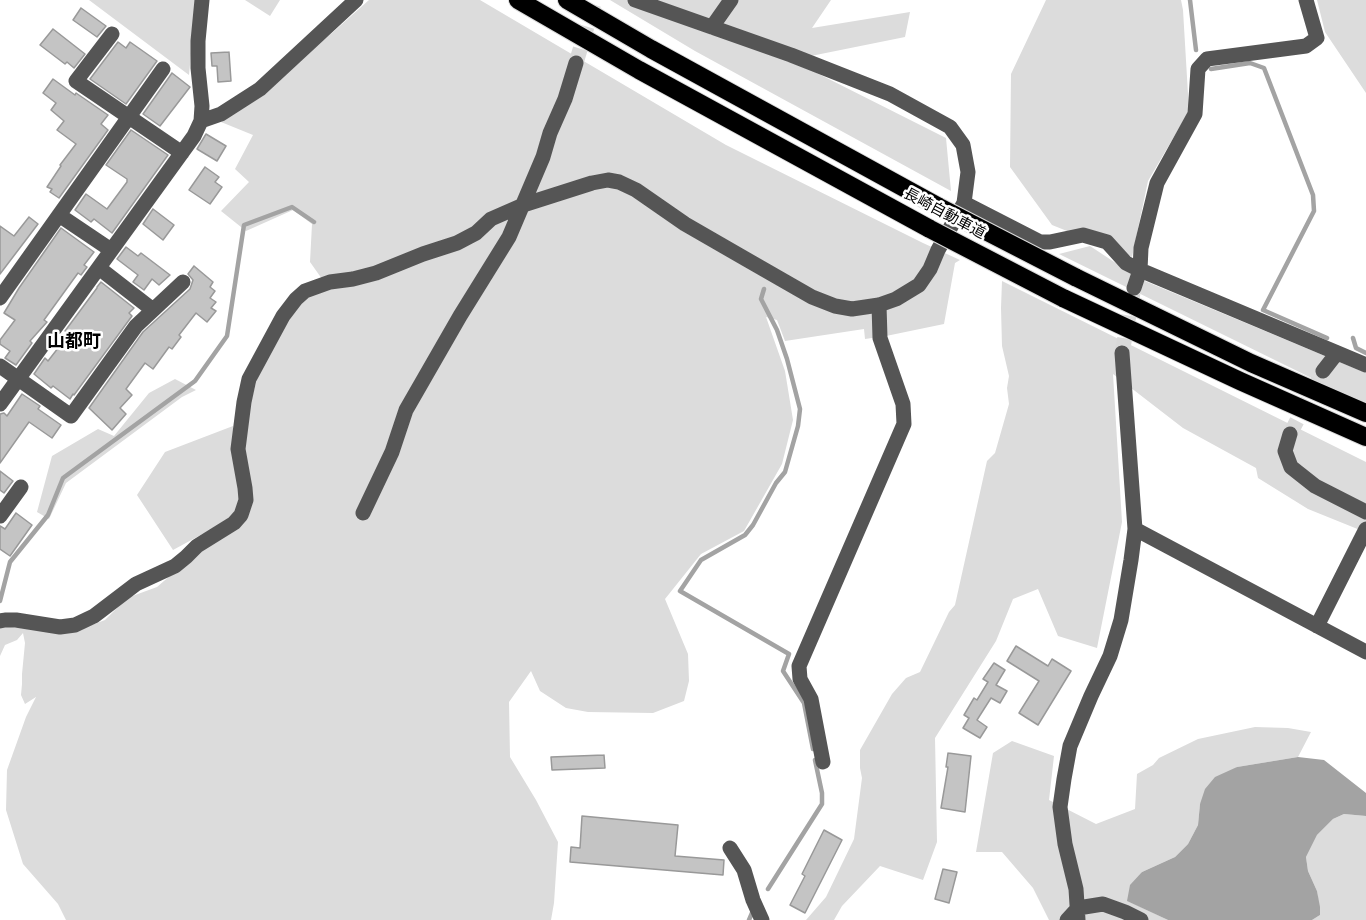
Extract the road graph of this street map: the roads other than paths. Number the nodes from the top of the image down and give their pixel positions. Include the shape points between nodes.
1 (202, 0) edge
2 (356, 0) edge
3 (518, 0) edge
4 (567, 0) edge
5 (635, 0) edge
6 (731, 0) edge
7 (1306, 0) edge
8 (712, 27) junction
9 (112, 34) dead end
10 (576, 63) tunnel mouth
11 (163, 69) dead end
12 (129, 117) junction
13 (201, 121) junction
14 (182, 153) junction
15 (964, 203) junction
16 (523, 204) junction
17 (59, 215) junction
18 (111, 250) junction
19 (99, 268) junction
20 (1140, 270) junction
21 (183, 282) dead end
22 (1134, 288) tunnel mouth
23 (0, 298) edge
24 (879, 305) junction
25 (153, 310) junction
26 (1122, 353) tunnel mouth
27 (1337, 353) junction
28 (1366, 365) edge
29 (0, 366) edge
30 (1323, 371) tunnel mouth
31 (19, 378) junction
32 (0, 404) edge
33 (1366, 413) edge
34 (1290, 434) tunnel mouth
35 (1366, 437) edge
36 (21, 487) dead end
37 (1366, 512) edge
38 (1, 513) edge
39 (363, 513) dead end
40 (1135, 529) junction
41 (1366, 529) edge
42 (0, 621) edge
43 (1317, 626) junction
44 (1366, 652) edge
45 (823, 762) dead end
46 (730, 848) dead end
47 (1078, 914) edge
48 (762, 920) edge
49 (1067, 920) edge
50 (1141, 920) edge

1 - 13 street via 198,41
2 - 13 street via 260,89 221,114
3 - 35 highway, 長崎自動車道, bridge via 639,70 1063,298
4 - 33 highway, 長崎自動車道, bridge via 939,207 1251,363
5 - 8 street
6 - 8 street
7 - 20 street via 1317,38 1306,46 1207,59 1198,69 1195,114 1157,183 1141,248
8 - 15 street via 890,94 951,127 963,145 968,172
9 - 12 street via 76,81
10 - 16 street
11 - 12 street
12 - 14 street
12 - 17 street
13 - 14 street
14 - 18 street
15 - 20 street via 1040,242 1083,235 1107,243 1126,263
15 - 24 street via 919,285
16 - 24 street via 592,183 619,182 812,297 852,309
16 - 39 street via 509,237 406,410 392,452
16 - 42 street via 491,219 457,243 376,273 330,282 305,291 296,299 249,379 238,449 246,500 234,523 197,546 175,566 136,584 94,616 75,625
17 - 18 street
17 - 23 street
18 - 19 street
19 - 25 street
19 - 31 street
20 - 22 street
20 - 27 street
21 - 25 street
24 - 45 street via 880,338 903,404 904,424 799,666 800,679 811,699
25 - 31 street via 136,326 71,416
26 - 40 street
27 - 28 street
27 - 30 street
29 - 31 street
31 - 32 street
34 - 37 street via 1285,451 1292,467 1315,486
36 - 38 street
40 - 43 street
40 - 47 street via 1118,629 1070,746 1064,779 1060,807
41 - 43 street
43 - 44 street
46 - 48 street via 744,870
47 - 49 street
47 - 50 street via 1103,904

